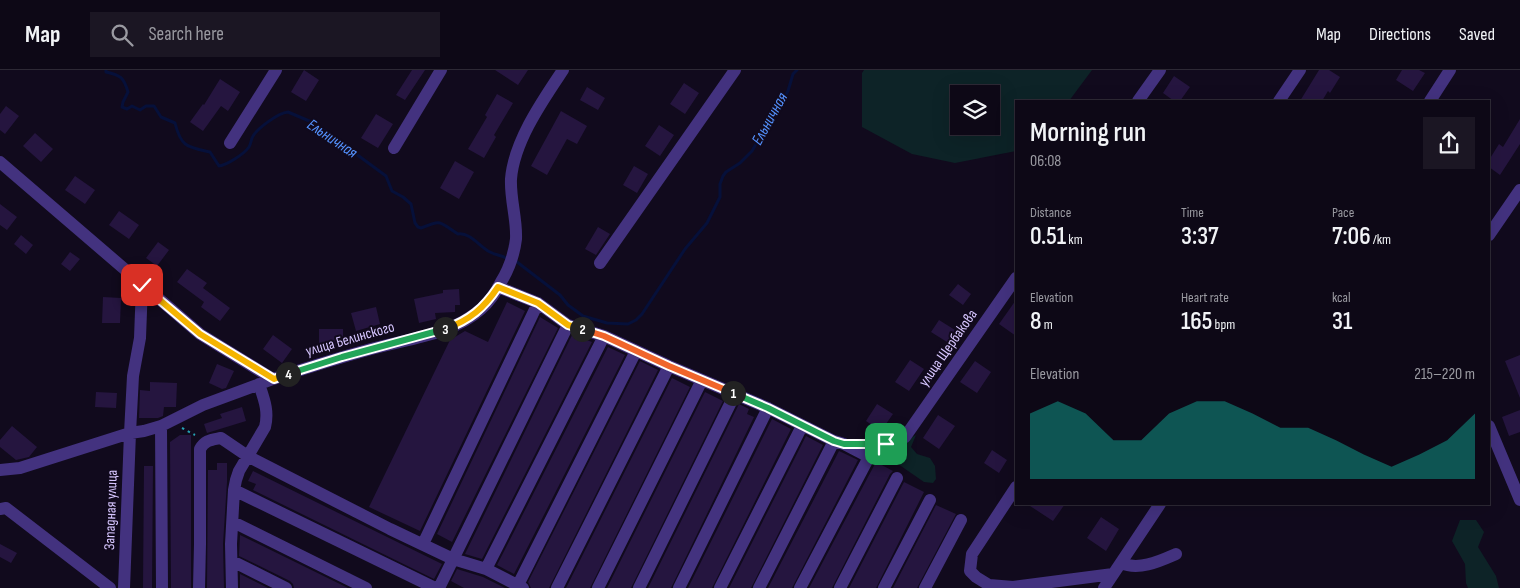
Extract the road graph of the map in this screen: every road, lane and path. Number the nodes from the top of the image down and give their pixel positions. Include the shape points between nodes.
1 (276, 70) edge
2 (441, 70) edge
3 (563, 70) edge
4 (735, 70) edge
5 (1160, 70) edge
6 (1300, 70) edge
7 (1450, 70) edge
8 (1139, 100) edge
9 (1279, 100) edge
10 (1431, 100) edge
11 (230, 143) dead end
12 (394, 148) dead end
13 (0, 162) edge
14 (1520, 190) edge
15 (1490, 235) edge
16 (600, 263) dead end
17 (1015, 279) edge
18 (142, 285) junction
19 (498, 287) junction
20 (538, 303) junction
21 (568, 325) junction
22 (604, 336) junction
23 (636, 351) junction
24 (669, 366) junction
25 (274, 379) junction
26 (702, 380) junction
27 (259, 384) junction
28 (735, 394) junction
29 (768, 408) junction
30 (164, 425) junction
31 (802, 426) junction
32 (1490, 428) edge
33 (130, 433) junction
34 (905, 437) joint
35 (208, 440) junction
36 (834, 441) junction
37 (870, 445) dead end
38 (249, 457) junction
39 (0, 470) edge
40 (897, 478) dead end
41 (1015, 488) edge
42 (234, 490) junction
43 (1518, 491) edge
44 (930, 500) dead end
45 (1159, 505) edge
46 (0, 509) edge
47 (961, 520) dead end
48 (233, 522) junction
49 (423, 544) junction
50 (1176, 554) dead end
51 (453, 559) junction
52 (232, 561) junction
53 (1121, 563) junction
54 (486, 569) junction
55 (1113, 574) junction
56 (521, 587) edge
57 (110, 588) edge
58 (124, 588) edge
59 (162, 588) edge
60 (199, 588) edge
61 (232, 588) edge
62 (286, 588) edge
63 (366, 588) edge
64 (437, 588) edge
65 (557, 588) edge
66 (598, 588) edge
67 (639, 588) edge
68 (679, 588) edge
69 (720, 588) edge
70 (759, 588) edge
71 (800, 588) edge
72 (840, 588) edge
73 (884, 588) edge
74 (925, 588) edge
75 (1104, 588) edge

1 - 11 street
2 - 12 street
3 - 19 street, улица Белинского via 537,109 513,167 511,188 516,237 512,259
4 - 16 street
5 - 8 street
6 - 9 street
7 - 10 street
13 - 18 street
14 - 15 street
17 - 34 street, улица Щербакова
18 - 25 street via 200,334
18 - 33 street, Западная улица
19 - 20 street
19 - 25 street, улица Белинского via 480,310 450,327
20 - 21 street
20 - 49 street
21 - 22 street
21 - 51 street
22 - 23 street
22 - 54 street
23 - 24 street
23 - 56 street
24 - 26 street
24 - 65 street
25 - 27 street
26 - 28 street
26 - 66 street
27 - 30 street via 204,405
27 - 38 street via 267,421
28 - 29 street
28 - 67 street
29 - 31 street
29 - 68 street
30 - 33 street
30 - 35 path
30 - 59 street
31 - 36 street
31 - 69 street
32 - 43 street
33 - 39 street via 20,468
33 - 58 street, Западная улица
34 - 37 path via 897,442
35 - 38 street via 221,438
35 - 60 street via 200,449
36 - 70 street
36 - 71 street via 869,457
38 - 42 street via 239,471
38 - 49 street
40 - 72 street
41 - 55 street via 972,554 970,571 976,577 989,585 1013,587
42 - 48 street
42 - 64 street
44 - 73 street
45 - 53 street
46 - 57 street via 6,508
47 - 74 street
48 - 52 street
48 - 63 street
49 - 51 street
50 - 53 street via 1136,566
51 - 54 street
51 - 64 street
52 - 61 street
52 - 62 street
53 - 55 street
54 - 56 street
55 - 75 street

